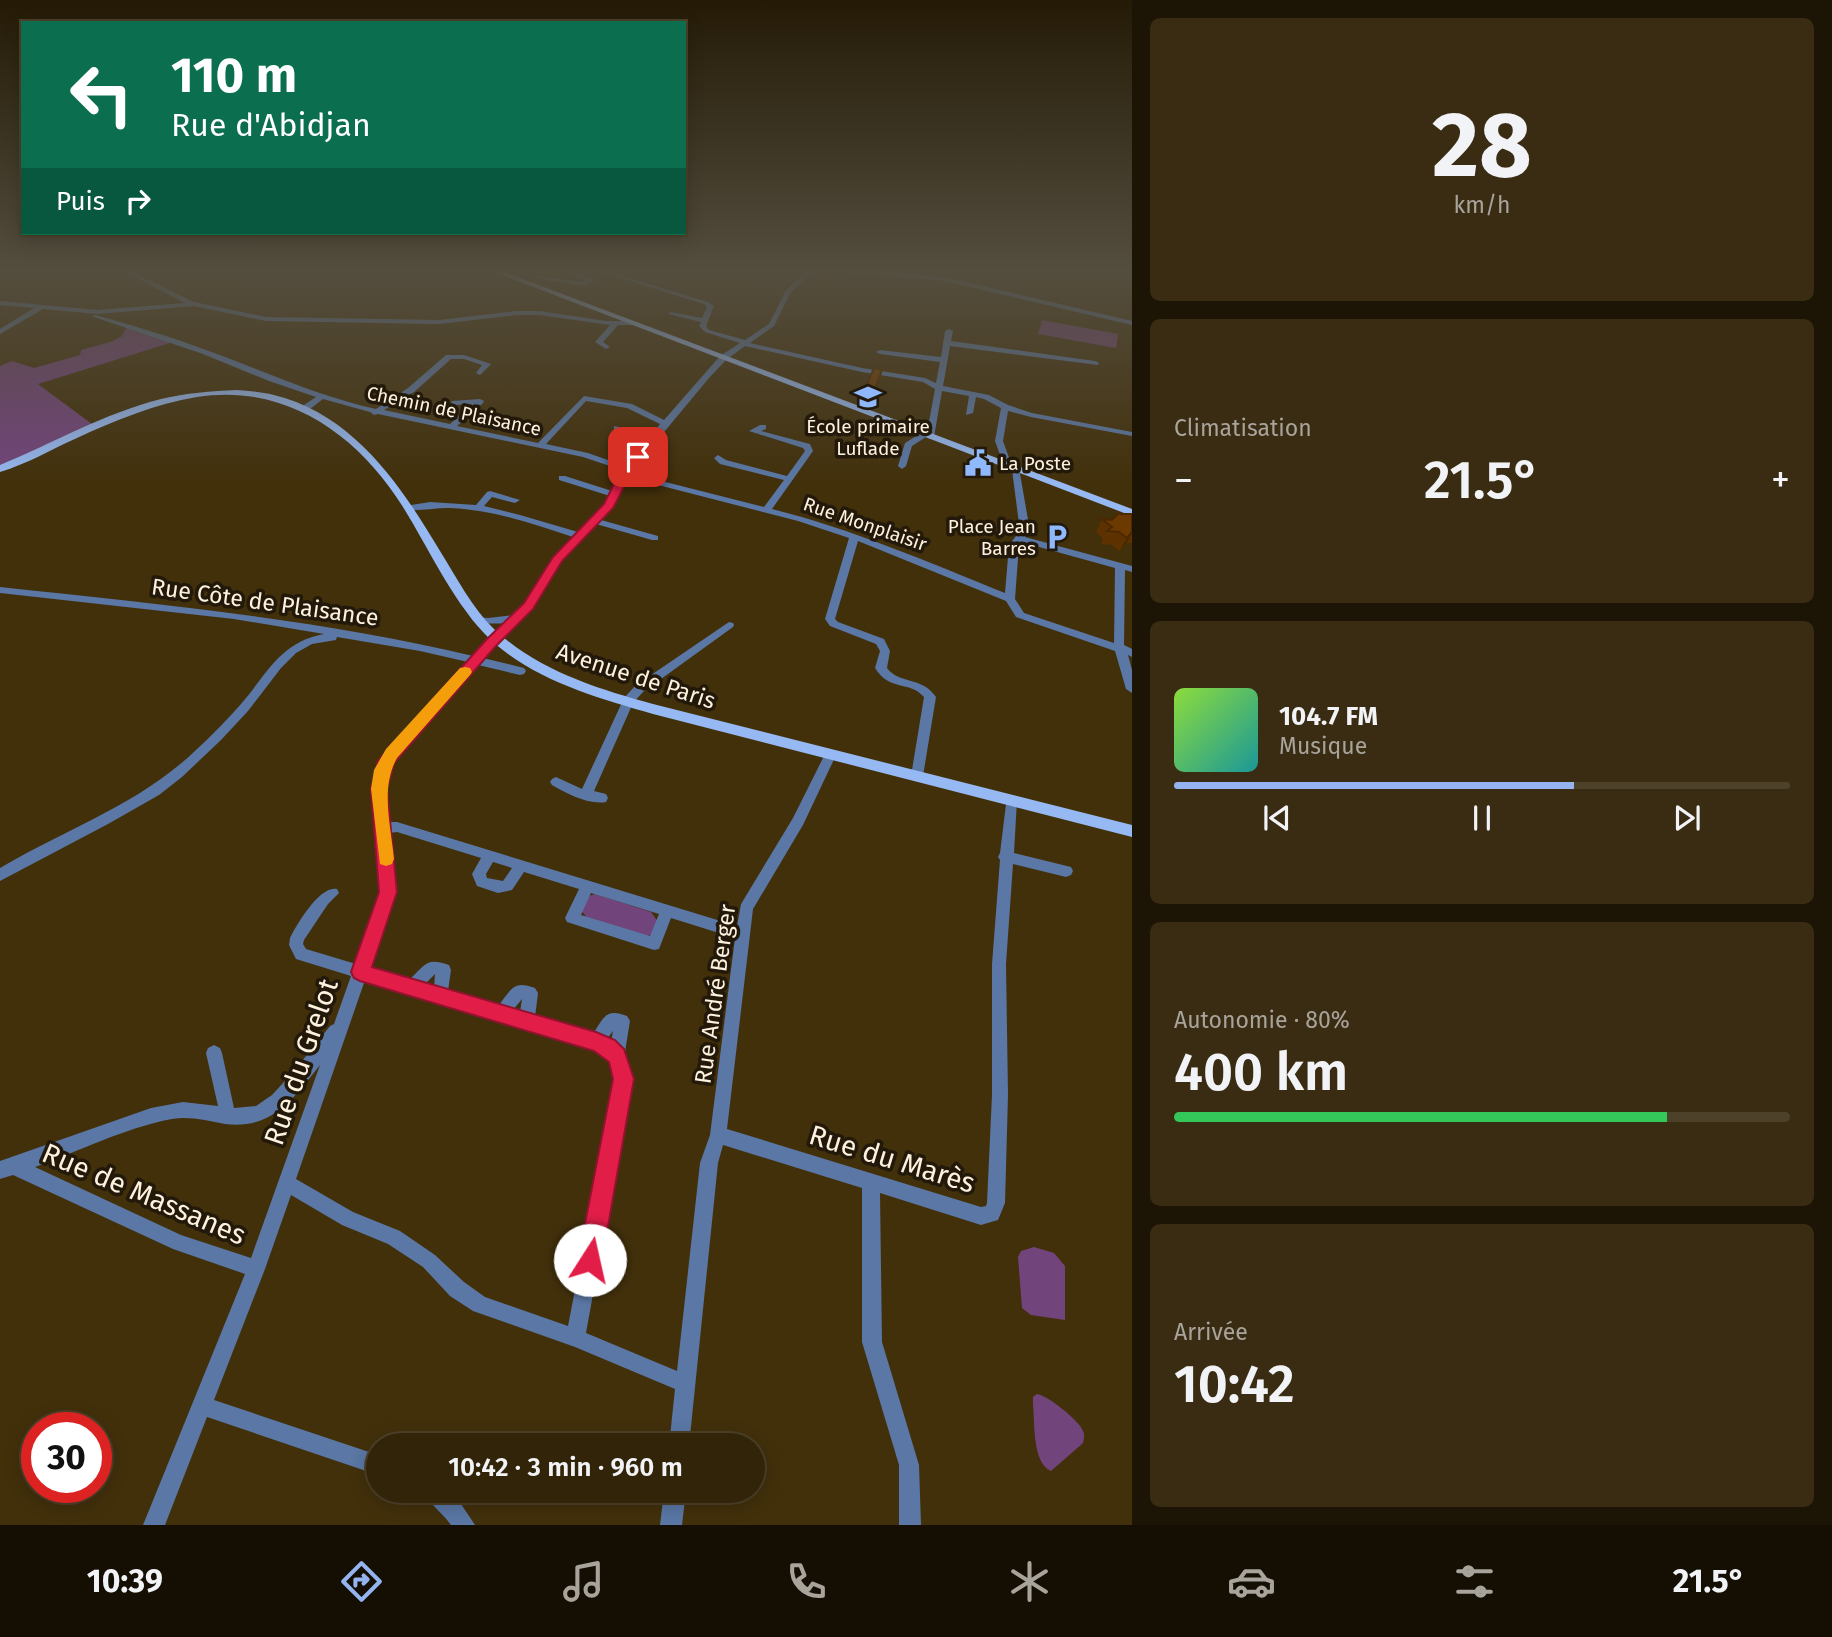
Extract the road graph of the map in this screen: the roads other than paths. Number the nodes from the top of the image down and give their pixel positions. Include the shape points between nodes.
1 (172, 341) edge
2 (601, 341) edge
3 (680, 341) edge
4 (739, 341) edge
5 (748, 341) edge
6 (745, 343) junction
7 (947, 343) joint
8 (606, 347) dead end
9 (880, 352) dead end
10 (723, 358) junction
11 (944, 360) junction
12 (1094, 363) dead end
13 (480, 373) dead end
14 (940, 388) junction
15 (489, 391) dead end
16 (974, 394) junction
17 (321, 397) junction
18 (480, 401) junction
19 (455, 403) dead end
20 (307, 407) junction
21 (1005, 407) junction
22 (374, 413) junction
23 (969, 413) dead end
24 (666, 424) junction
25 (763, 427) dead end
26 (450, 428) junction
27 (617, 428) dead end
28 (1132, 434) edge
29 (927, 436) junction
30 (654, 437) junction
31 (541, 445) junction
32 (718, 458) dead end
33 (902, 466) dead end
34 (1004, 466) junction
35 (0, 469) edge
36 (1016, 470) junction
37 (626, 471) junction
38 (562, 478) dead end
39 (789, 479) junction
40 (614, 494) junction
41 (515, 500) dead end
42 (408, 508) junction
43 (478, 508) junction
44 (766, 510) junction
45 (1132, 513) edge
46 (595, 521) junction
47 (579, 536) junction
48 (855, 537) junction
49 (655, 538) dead end
50 (1020, 539) junction
51 (1120, 568) junction
52 (1132, 569) edge
53 (2, 592) edge
54 (1010, 599) junction
55 (518, 618) junction
56 (477, 619) junction
57 (729, 625) dead end
58 (351, 635) junction
59 (495, 640) junction
60 (1120, 648) junction
61 (510, 650) junction
62 (1132, 653) edge
63 (477, 659) junction
64 (520, 671) dead end
65 (1132, 688) edge
66 (628, 701) junction
67 (831, 753) junction
68 (918, 776) junction
69 (556, 782) dead end
70 (586, 794) junction
71 (602, 798) dead end
72 (1011, 800) junction
73 (383, 828) junction
74 (1132, 831) edge
75 (489, 856) junction
76 (1006, 857) junction
77 (521, 866) junction
78 (1066, 871) dead end
79 (0, 875) edge
80 (587, 886) junction
81 (332, 893) dead end
82 (667, 911) junction
83 (743, 934) junction
84 (360, 972) junction
85 (412, 987) junction
86 (440, 996) junction
87 (500, 1014) junction
88 (345, 1017) junction
89 (527, 1022) junction
90 (596, 1042) junction
91 (215, 1053) dead end
92 (617, 1056) junction
93 (228, 1116) junction
94 (718, 1135) junction
95 (6, 1168) edge
96 (872, 1182) junction
97 (287, 1183) junction
98 (256, 1269) junction
99 (575, 1338) junction
100 (686, 1384) junction
101 (203, 1406) junction
102 (680, 1433) edge
103 (366, 1461) edge
104 (449, 1503) edge
105 (674, 1503) edge
106 (154, 1525) edge
107 (464, 1525) edge
108 (671, 1525) edge
109 (910, 1525) edge

1 - 17 street, Chemin de Plaisance
2 - 8 street
3 - 10 main road
4 - 6 street
5 - 6 street, Rue du Grelot
6 - 10 street, Rue du Grelot
6 - 14 street via 925,380
7 - 11 street
7 - 12 street
9 - 11 street
10 - 24 street, Rue du Grelot
10 - 29 main road
11 - 14 street
13 - 22 street via 487,364 449,357 411,390
14 - 16 street
14 - 29 street
15 - 18 street
16 - 21 street
16 - 23 street
17 - 20 street
17 - 22 street, Chemin de Plaisance
18 - 19 street
18 - 26 street
20 - 35 main road, Avenue de Paris via 248,393 185,397 115,418
20 - 42 main road, Avenue de Paris via 349,436 386,475
21 - 28 street
21 - 34 street via 999,441 1007,463
22 - 26 street, Chemin de Plaisance
24 - 30 street, Rue du Grelot
24 - 31 street via 629,406 587,398
25 - 39 street via 753,431 807,446 809,451
26 - 31 street, Chemin de Plaisance
27 - 30 street
29 - 33 street via 908,445
29 - 34 main road
30 - 37 street, Rue du Grelot
31 - 37 street, Chemin de Plaisance
32 - 39 street
34 - 36 main road
36 - 45 main road
36 - 50 street via 1025,519
37 - 40 street, Rue du Grelot
37 - 44 street, Rue Monplaisir
38 - 40 street
39 - 44 street
40 - 46 street, Rue du Grelot
41 - 43 street via 490,494
42 - 43 street via 436,504
42 - 56 main road, Avenue de Paris
43 - 47 street
44 - 48 street, Rue Monplaisir
46 - 47 street, Rue du Grelot
46 - 49 street
47 - 55 street, Rue du Grelot via 557,559
48 - 54 street, Rue Monplaisir
48 - 68 street via 830,619 880,642 885,651 881,668 887,677 929,692
50 - 51 street
50 - 54 street via 1014,545
51 - 52 street
51 - 60 street
53 - 58 street, Rue Côte de Plaisance via 194,611
54 - 60 street, Rue Monplaisir via 1020,615
55 - 56 street
55 - 59 street, Rue du Grelot
56 - 59 main road, Avenue de Paris
57 - 66 street
58 - 63 street, Rue Côte de Plaisance
58 - 79 street via 300,646 198,756 165,784 122,812
59 - 61 main road, Avenue de Paris
59 - 63 street, Rue du Grelot
60 - 62 street, Rue Monplaisir
60 - 65 street
61 - 63 street via 491,651
61 - 66 main road, Avenue de Paris via 569,681
63 - 64 street, Rue Côte de Plaisance
63 - 73 street, Rue du Grelot via 386,761 379,789
66 - 67 main road, Avenue de Paris
66 - 70 street
67 - 68 main road, Avenue de Paris
67 - 83 street, Rue André Berger via 798,821 746,908
68 - 72 main road, Avenue de Paris
69 - 70 street
70 - 71 street
72 - 74 main road, Avenue de Paris
72 - 76 street, Rue du Marès
73 - 75 street via 397,827
73 - 84 street, Rue du Grelot via 388,892
75 - 77 street
75 - 77 street via 480,874 482,882 498,887 507,887
76 - 78 street
76 - 96 street, Rue du Marès via 999,964 996,1203 992,1214 981,1216
77 - 80 street
80 - 82 street
80 - 82 street via 572,918 654,944
81 - 84 street via 297,938 297,950
82 - 83 street
83 - 94 street, Rue André Berger
84 - 85 street
84 - 88 street, Rue du Grelot
85 - 86 street
85 - 86 street via 433,967 444,970
86 - 87 street
87 - 89 street
87 - 89 street via 520,990 530,993
88 - 93 street via 286,1091 260,1114
88 - 97 street, Rue du Grelot
89 - 90 street
90 - 92 street
90 - 92 street via 612,1019 622,1021
91 - 93 street
92 - 99 street via 624,1079
93 - 95 street via 176,1111
94 - 96 street, Rue du Marès
94 - 100 street via 709,1163
95 - 98 street, Rue de Massanes via 179,1243
96 - 109 street via 872,1342 909,1465
97 - 98 street, Rue du Grelot
97 - 99 street via 348,1219 394,1237 480,1304
98 - 101 street, Rue du Grelot
99 - 100 street
100 - 102 street
101 - 103 street
101 - 106 street, Rue du Grelot
104 - 107 street
105 - 108 street

